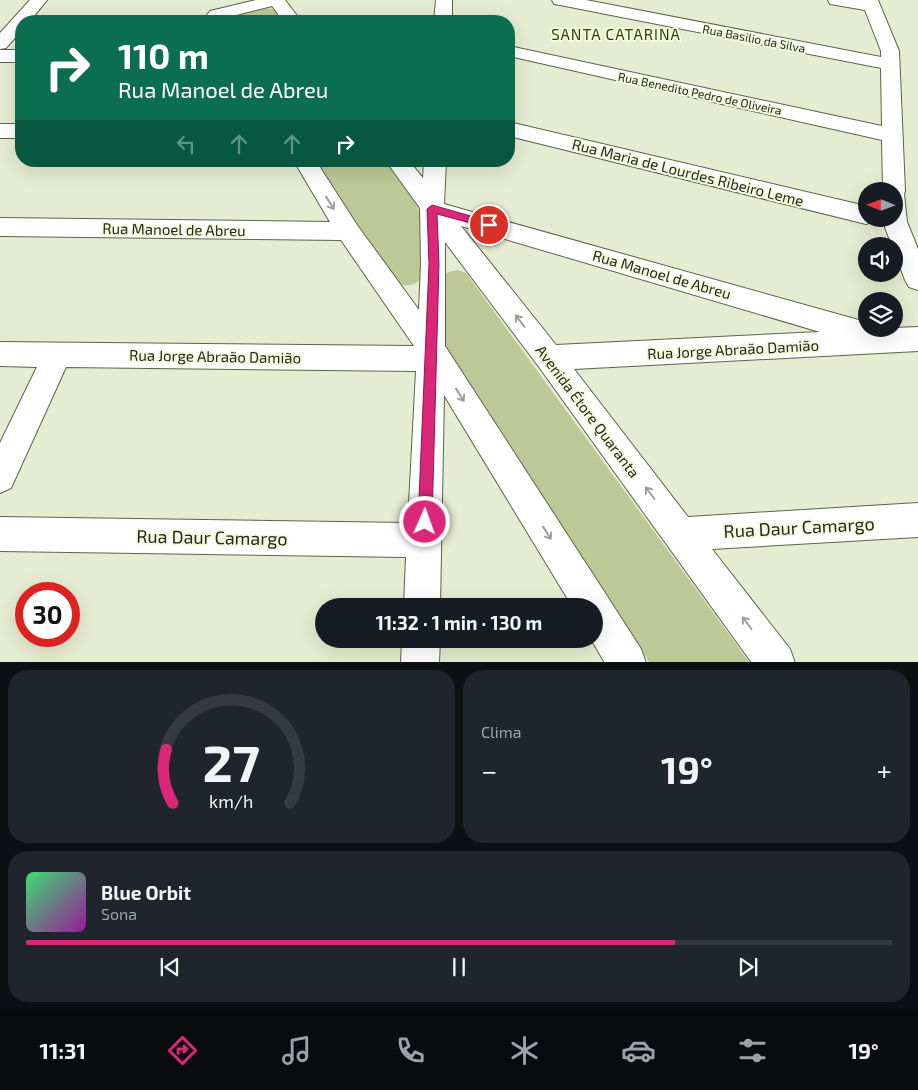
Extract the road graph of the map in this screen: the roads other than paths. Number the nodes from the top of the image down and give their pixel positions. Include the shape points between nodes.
1 (38, 0) edge
2 (205, 0) edge
3 (276, 0) edge
4 (444, 0) edge
5 (560, 0) edge
6 (836, 0) edge
7 (871, 3) edge
8 (25, 15) edge
9 (216, 15) edge
10 (228, 15) edge
11 (287, 15) edge
12 (443, 15) edge
13 (15, 27) edge
14 (0, 44) edge
15 (515, 52) edge
16 (0, 56) edge
17 (15, 56) edge
18 (889, 64) junction
19 (515, 130) edge
20 (0, 131) edge
21 (15, 131) edge
22 (892, 135) junction
23 (309, 167) edge
24 (401, 167) edge
25 (435, 167) edge
26 (894, 182) edge
27 (432, 209) junction
28 (858, 213) edge
29 (0, 227) edge
30 (892, 228) edge
31 (348, 232) junction
32 (918, 280) edge
33 (905, 340) edge
34 (431, 353) junction
35 (0, 354) edge
36 (58, 354) junction
37 (549, 358) junction
38 (0, 477) edge
39 (918, 520) edge
40 (0, 534) edge
41 (681, 534) junction
42 (424, 540) junction
43 (422, 598) edge
44 (587, 598) edge
45 (603, 623) edge
46 (421, 648) edge
47 (420, 662) edge
48 (628, 662) edge
49 (776, 662) edge

1 - 8 street
2 - 9 street
3 - 10 street
3 - 11 street
4 - 12 street
5 - 18 street, Rua Basilio da Silva
6 - 7 street
7 - 18 street via 890,51
13 - 14 street
15 - 22 street, Rua Benedito Pedro de Oliveira
16 - 17 street
18 - 22 street
19 - 28 street, Rua Maria de Lourdes Ribeiro Leme
20 - 21 street
22 - 26 street
23 -> 31 street
24 - 27 street, Avenida Étore Quaranta
25 - 27 street
27 - 33 street, Rua Manoel de Abreu
27 - 34 street
37 -> 27 street, Avenida Étore Quaranta
29 - 31 street, Rua Manoel de Abreu
30 - 32 street
31 - 34 street
33 - 37 street, Rua Jorge Abraão Damião
34 - 36 street, Rua Jorge Abraão Damião
34 - 42 street
34 -> 44 street
35 - 36 street, Rua Jorge Abraão Damião
36 - 38 street
41 -> 37 street, Avenida Étore Quaranta
39 - 41 street, Rua Daur Camargo
40 - 42 street, Rua Daur Camargo
49 -> 41 street, Avenida Étore Quaranta
42 - 43 street
45 - 48 street
46 - 47 street

